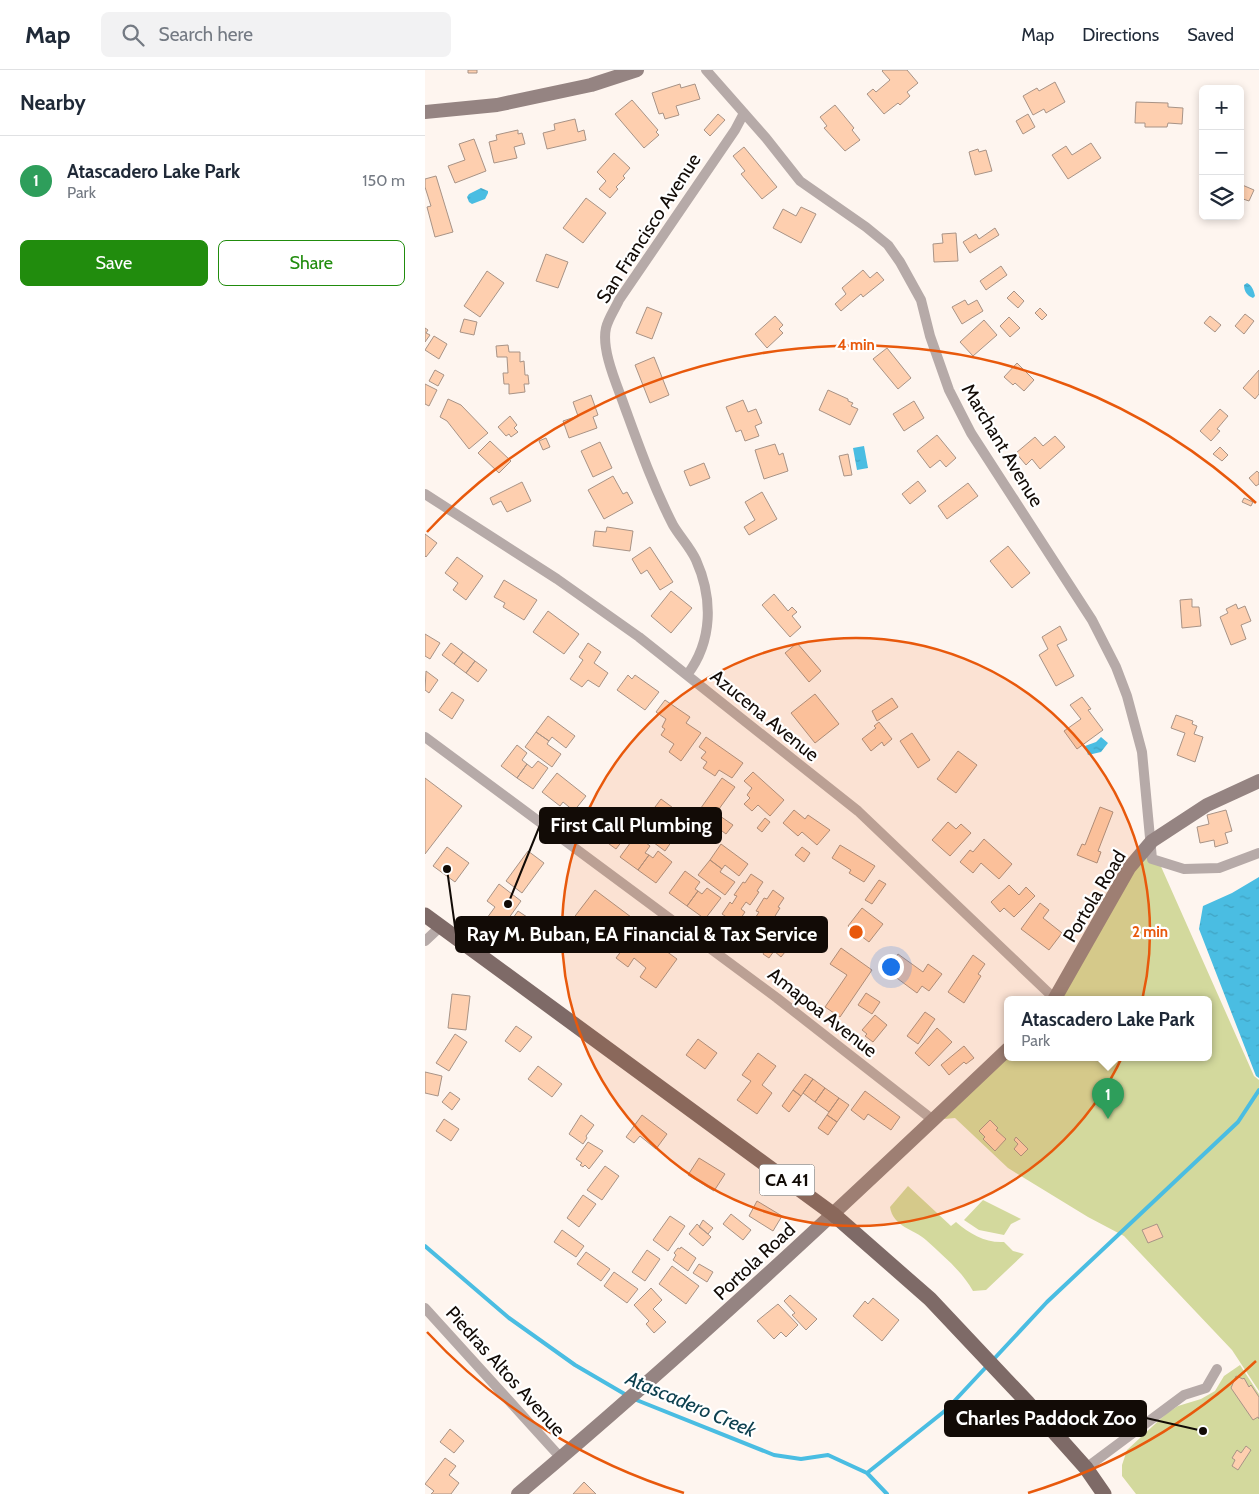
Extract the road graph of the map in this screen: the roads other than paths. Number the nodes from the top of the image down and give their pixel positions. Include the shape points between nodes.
1 (637, 70) edge
2 (706, 70) edge
3 (425, 112) edge
4 (744, 113) junction
5 (425, 494) edge
6 (687, 675) junction
7 (425, 737) edge
8 (1259, 781) edge
9 (1151, 841) junction
10 (1259, 853) edge
11 (425, 915) edge
12 (440, 927) junction
13 (425, 941) edge
14 (1050, 996) edge
15 (1056, 996) edge
16 (1004, 1053) edge
17 (933, 1120) junction
18 (833, 1214) junction
19 (425, 1308) edge
20 (1217, 1369) dead end
21 (561, 1458) junction
22 (1086, 1468) junction
23 (518, 1494) edge
24 (1104, 1494) edge

1 - 3 street via 591,85 497,105
2 - 4 street, Marchant Avenue
4 - 6 street, San Francisco Avenue via 619,300 606,328 609,360 643,458 674,527 695,558 707,595 707,630 699,655
4 - 9 street, Marchant Avenue via 800,182 866,227 887,245 900,262 921,300 932,344 958,411 1092,620 1116,666 1142,752
5 - 6 street, Azucena Avenue via 557,579 639,636
6 - 14 street, Azucena Avenue via 858,811
7 - 17 street, Amapoa Avenue via 777,998
8 - 9 street, Portola Road via 1207,805
9 - 10 street, Marchant Avenue via 1152,859 1184,869 1219,868
9 - 15 street, Portola Road via 1129,868
11 - 12 main road, CA 41 / CA 41
12 - 13 street
12 - 18 main road, CA 41 / CA 41
16 - 17 street, Portola Road
17 - 18 street, Portola Road
18 - 21 street, Portola Road
18 - 22 main road, CA 41 / CA 41 via 930,1299
19 - 21 street, Piedras Altos Avenue
20 - 22 street via 1207,1388 1184,1395
21 - 23 street, Portola Road
22 - 24 main road, CA 41 / CA 41

